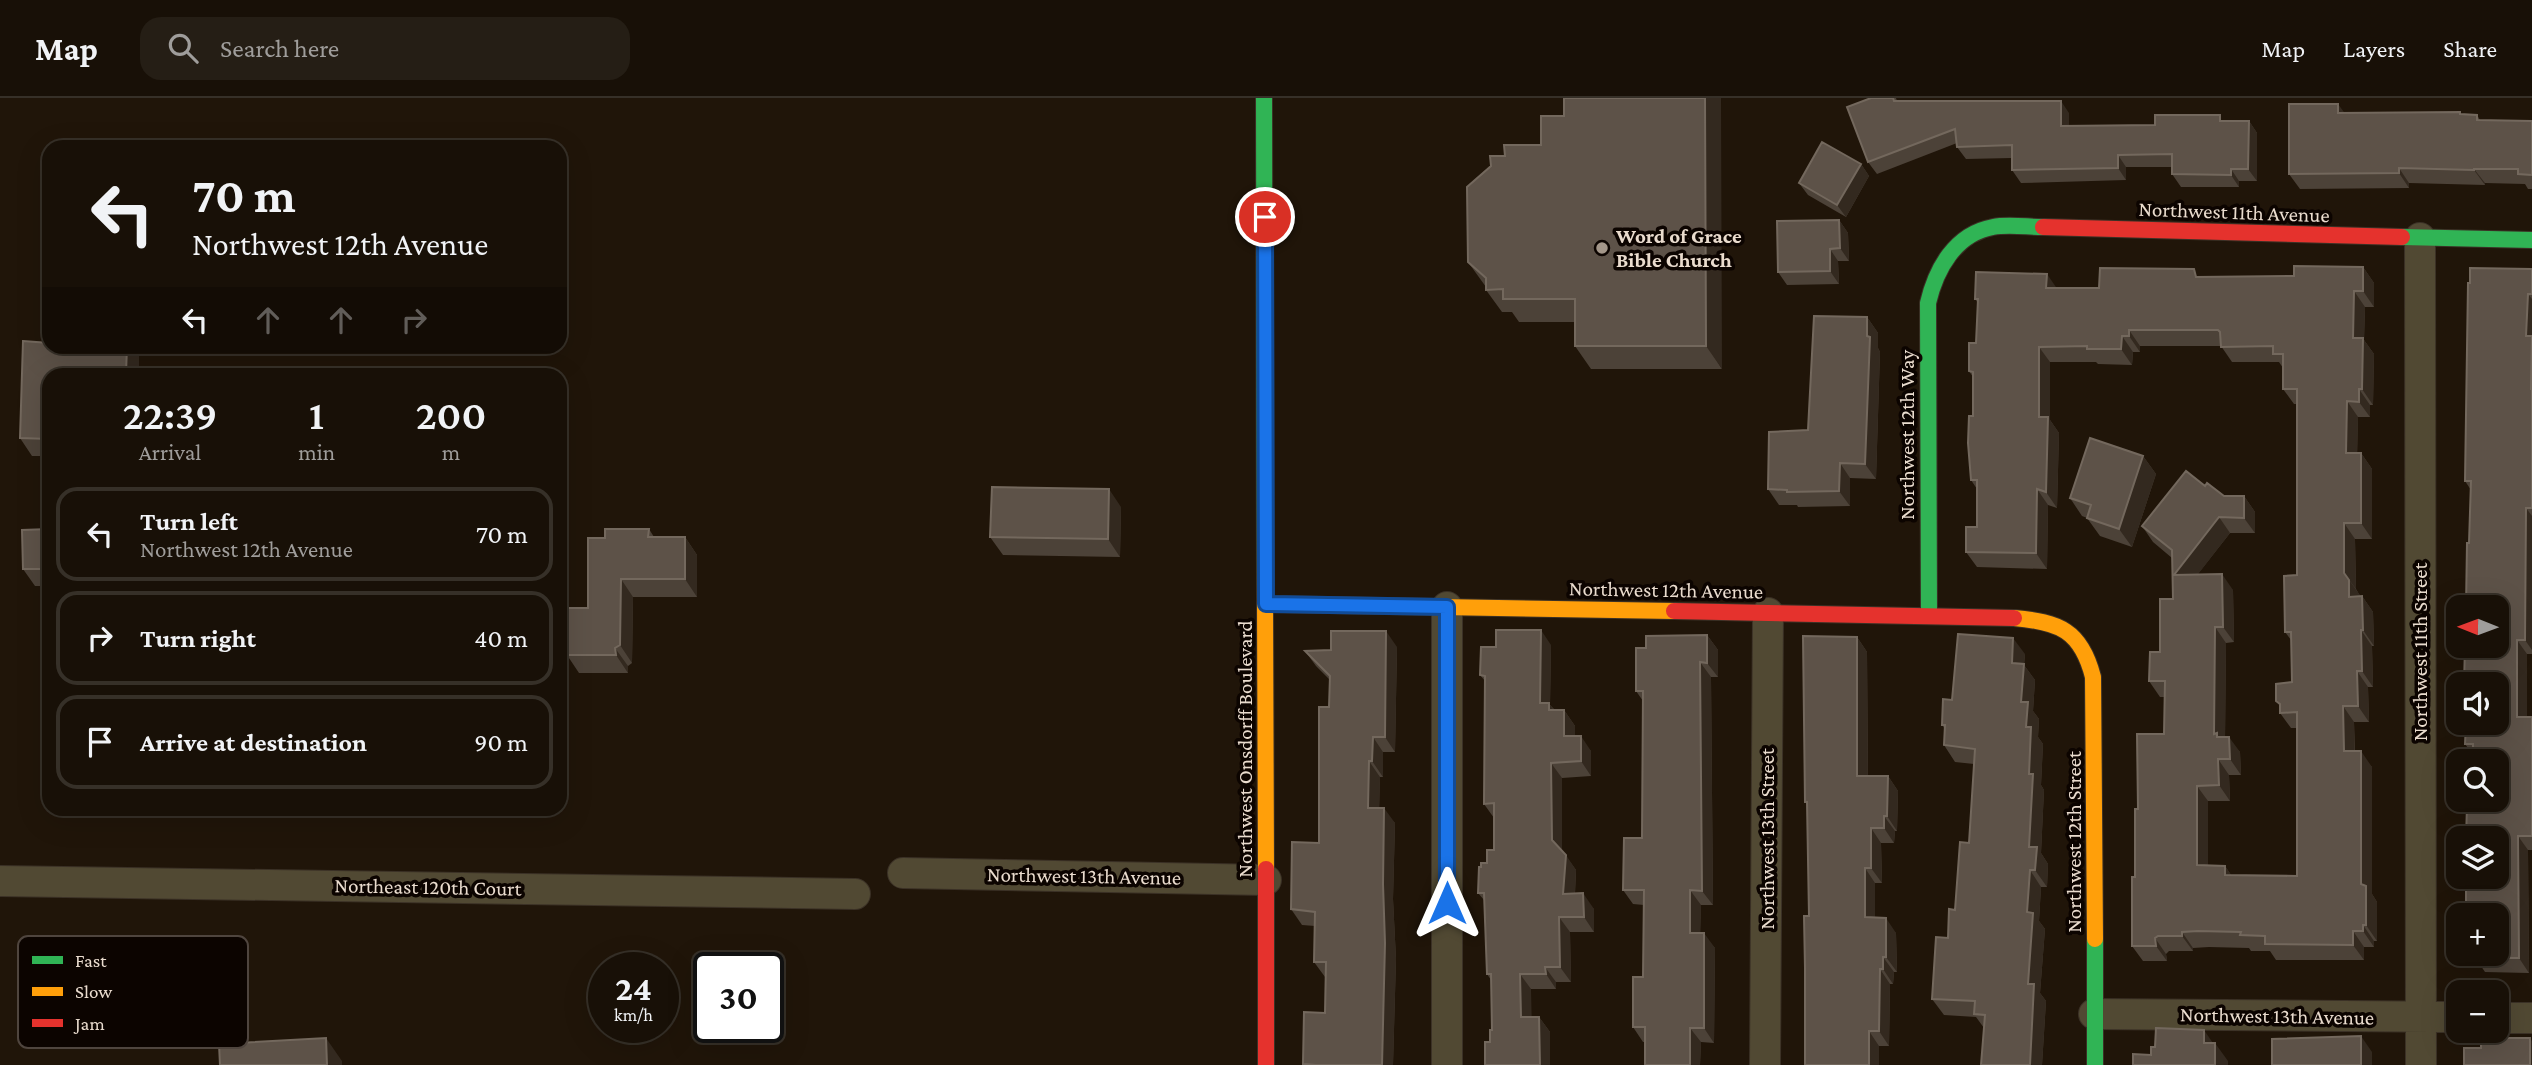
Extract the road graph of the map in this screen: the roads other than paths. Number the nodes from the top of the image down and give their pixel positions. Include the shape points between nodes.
1 (1264, 98) edge
2 (2420, 238) junction
3 (2532, 240) edge
4 (1945, 258) joint
5 (1266, 604) junction
6 (1447, 607) junction
7 (1768, 613) junction
8 (1929, 616) junction
9 (2065, 628) joint
10 (903, 873) dead end
11 (1266, 880) junction
12 (0, 881) edge
13 (855, 894) dead end
14 (2094, 1014) junction
15 (2421, 1017) junction
16 (2446, 1017) edge
17 (2509, 1018) edge
18 (2532, 1018) edge
19 (1266, 1065) edge
20 (1447, 1065) edge
21 (1765, 1065) edge
22 (2095, 1065) edge
23 (2421, 1065) edge

1 - 5 street, Northwest Onsdorff Boulevard
2 - 3 street, Northwest 11th Avenue
2 - 4 street, Northwest 11th Avenue via 1995,226 1974,232
2 - 15 street, Northwest 11th Street
4 - 8 street, Northwest 12th Way via 1931,285 1928,303
5 - 6 street, Northwest 12th Avenue
5 - 11 street, Northwest Onsdorff Boulevard
6 - 7 street, Northwest 12th Avenue
6 - 20 street
7 - 8 street, Northwest 12th Avenue
7 - 21 street, Northwest 13th Street
8 - 9 street, Northwest 12th Avenue via 2022,619
9 - 14 street, Northwest 12th Street via 2088,657 2095,683
10 - 11 street, Northwest 13th Avenue
11 - 19 street, Northwest Onsdorff Boulevard
12 - 13 street, Northeast 120th Court
14 - 15 street, Northwest 13th Avenue
14 - 22 street, Northwest 12th Street
15 - 16 street, Northwest 13th Avenue
15 - 23 street, Northwest 11th Street
17 - 18 street

